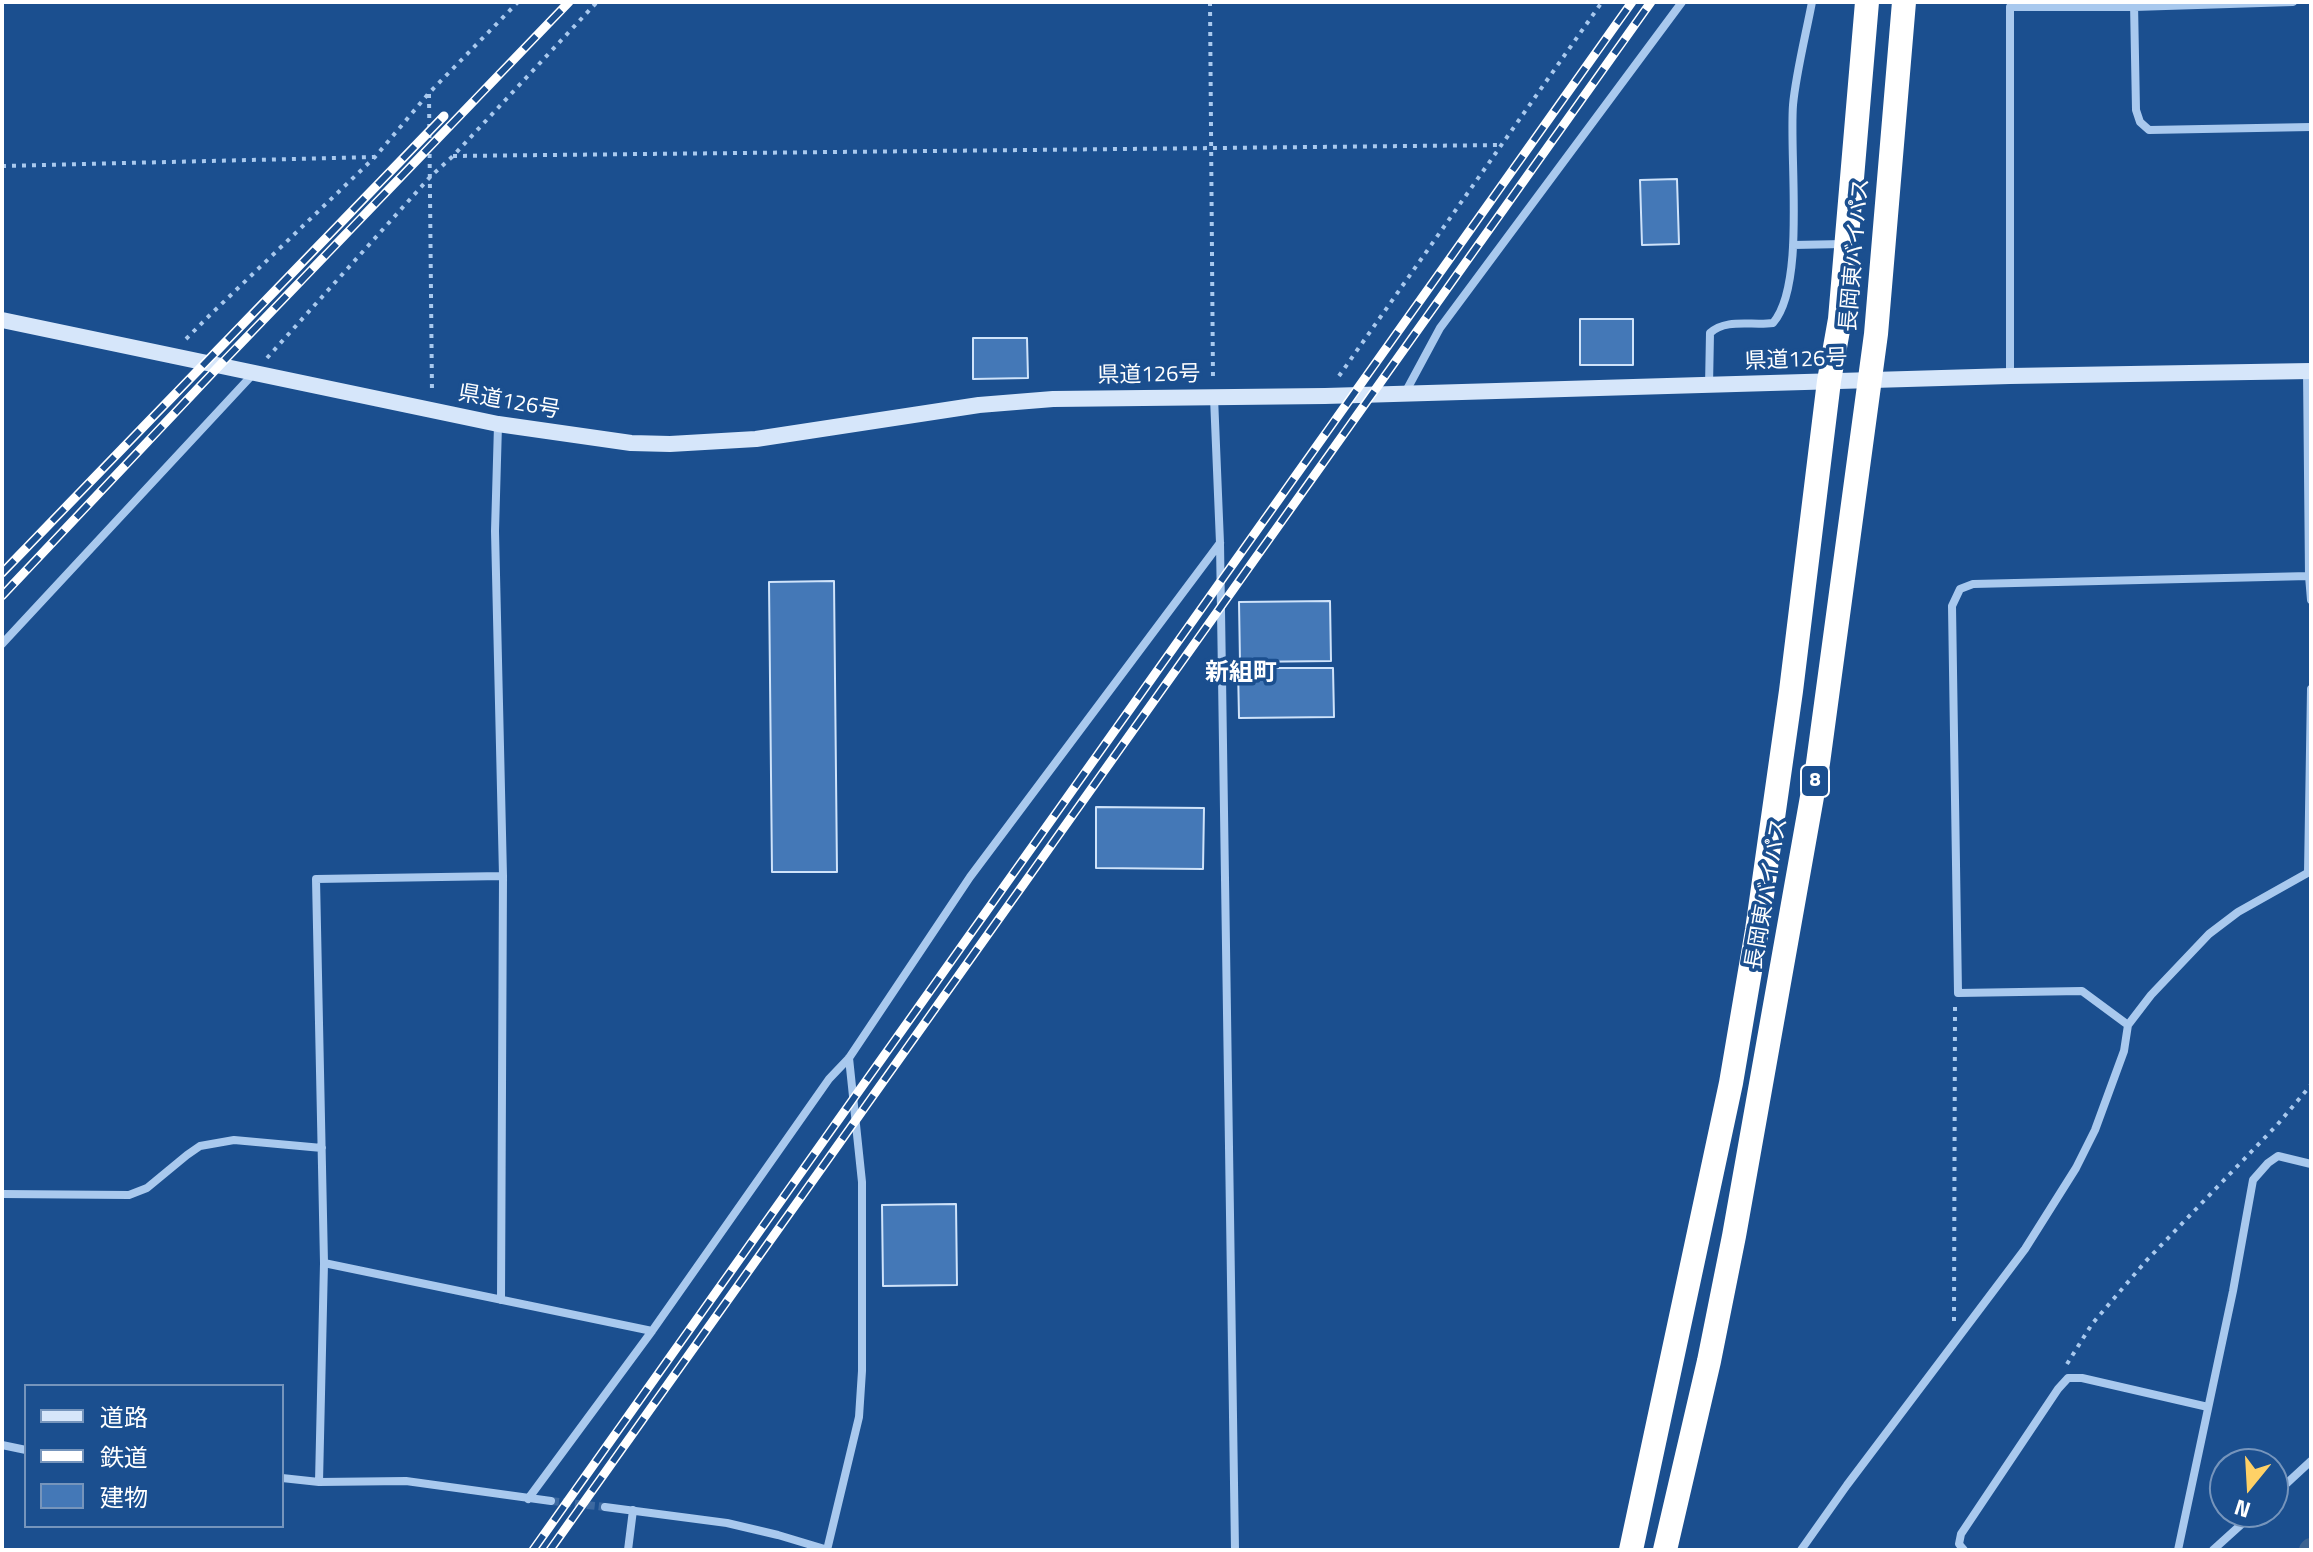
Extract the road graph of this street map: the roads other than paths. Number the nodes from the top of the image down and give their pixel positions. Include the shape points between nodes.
1 (1682, 2) edge
2 (1812, 2) edge
3 (1867, 2) edge
4 (1904, 2) edge
5 (2293, 2) edge
6 (2134, 4) edge
7 (2311, 127) edge
8 (1846, 244) junction
9 (1793, 245) junction
10 (2, 320) edge
11 (2309, 371) edge
12 (255, 372) junction
13 (2010, 376) junction
14 (1869, 380) junction
15 (1829, 381) junction
16 (1709, 386) junction
17 (1404, 394) junction
18 (1213, 397) junction
19 (498, 424) junction
20 (1220, 543) junction
21 (2309, 576) junction
22 (2311, 600) edge
23 (2, 644) edge
24 (2311, 689) edge
25 (2309, 872) edge
26 (503, 876) junction
27 (2128, 1025) junction
28 (849, 1058) junction
29 (322, 1148) junction
30 (2311, 1164) edge
31 (2, 1194) edge
32 (324, 1263) junction
33 (501, 1300) junction
34 (652, 1331) junction
35 (2208, 1407) junction
36 (2, 1445) edge
37 (24, 1450) edge
38 (2311, 1461) edge
39 (284, 1478) edge
40 (2289, 1481) edge
41 (319, 1482) junction
42 (528, 1499) junction
43 (551, 1501) tunnel mouth
44 (605, 1507) tunnel mouth
45 (633, 1510) junction
46 (2237, 1528) edge
47 (628, 1550) edge
48 (827, 1550) edge
49 (1235, 1550) edge
50 (1631, 1550) edge
51 (1665, 1550) edge
52 (1801, 1550) edge
53 (1964, 1550) edge
54 (2178, 1550) edge
55 (2213, 1550) edge

1 - 17 street via 1440,328
2 - 9 street via 1793,104
3 - 8 highway, 長岡東バイパス / 8
4 - 14 highway, 長岡東バイパス / 8
5 - 6 street
6 - 7 street via 2136,110 2149,130
6 - 13 street via 2010,7
8 - 9 street
8 - 15 highway, 長岡東バイパス / 8
9 - 16 street via 1785,300 1773,323 1726,324 1710,333
10 - 12 main road, 県道126号
11 - 13 main road, 県道126号
11 - 21 street
12 - 19 main road, 県道126号
12 - 23 street
13 - 14 main road, 県道126号
14 - 15 main road, 県道126号
14 - 51 highway, 長岡東バイパス / 8 via 1818,763 1734,1236
15 - 16 main road, 県道126号
15 - 50 highway, 長岡東バイパス / 8 via 1791,691 1744,1007
16 - 17 main road, 県道126号
17 - 18 main road, 県道126号
18 - 19 main road, 県道126号 via 979,405 706,443 631,443
18 - 20 street
19 - 26 street via 495,531
20 - 28 street via 970,877
20 - 49 street
21 - 22 street
21 - 27 street via 1973,584 1960,589 1952,606 1958,993 2082,991
24 - 25 street
25 - 27 street via 2209,934
26 - 29 street via 316,879
26 - 33 street
27 - 52 street via 2108,1098 2076,1168 2025,1249
28 - 34 street
28 - 48 street via 862,1182 862,1371 859,1417
29 - 31 street via 234,1140 200,1146 147,1188 129,1195
29 - 32 street
30 - 35 street via 2278,1156 2253,1180
32 - 33 street
32 - 41 street
33 - 34 street
34 - 42 street
35 - 53 street via 2068,1378 1961,1534
35 - 54 street
36 - 37 street
38 - 40 street
39 - 41 street
41 - 42 street via 406,1481
42 - 43 street
44 - 45 street
45 - 47 street
45 - 48 street via 727,1523
46 - 55 street

